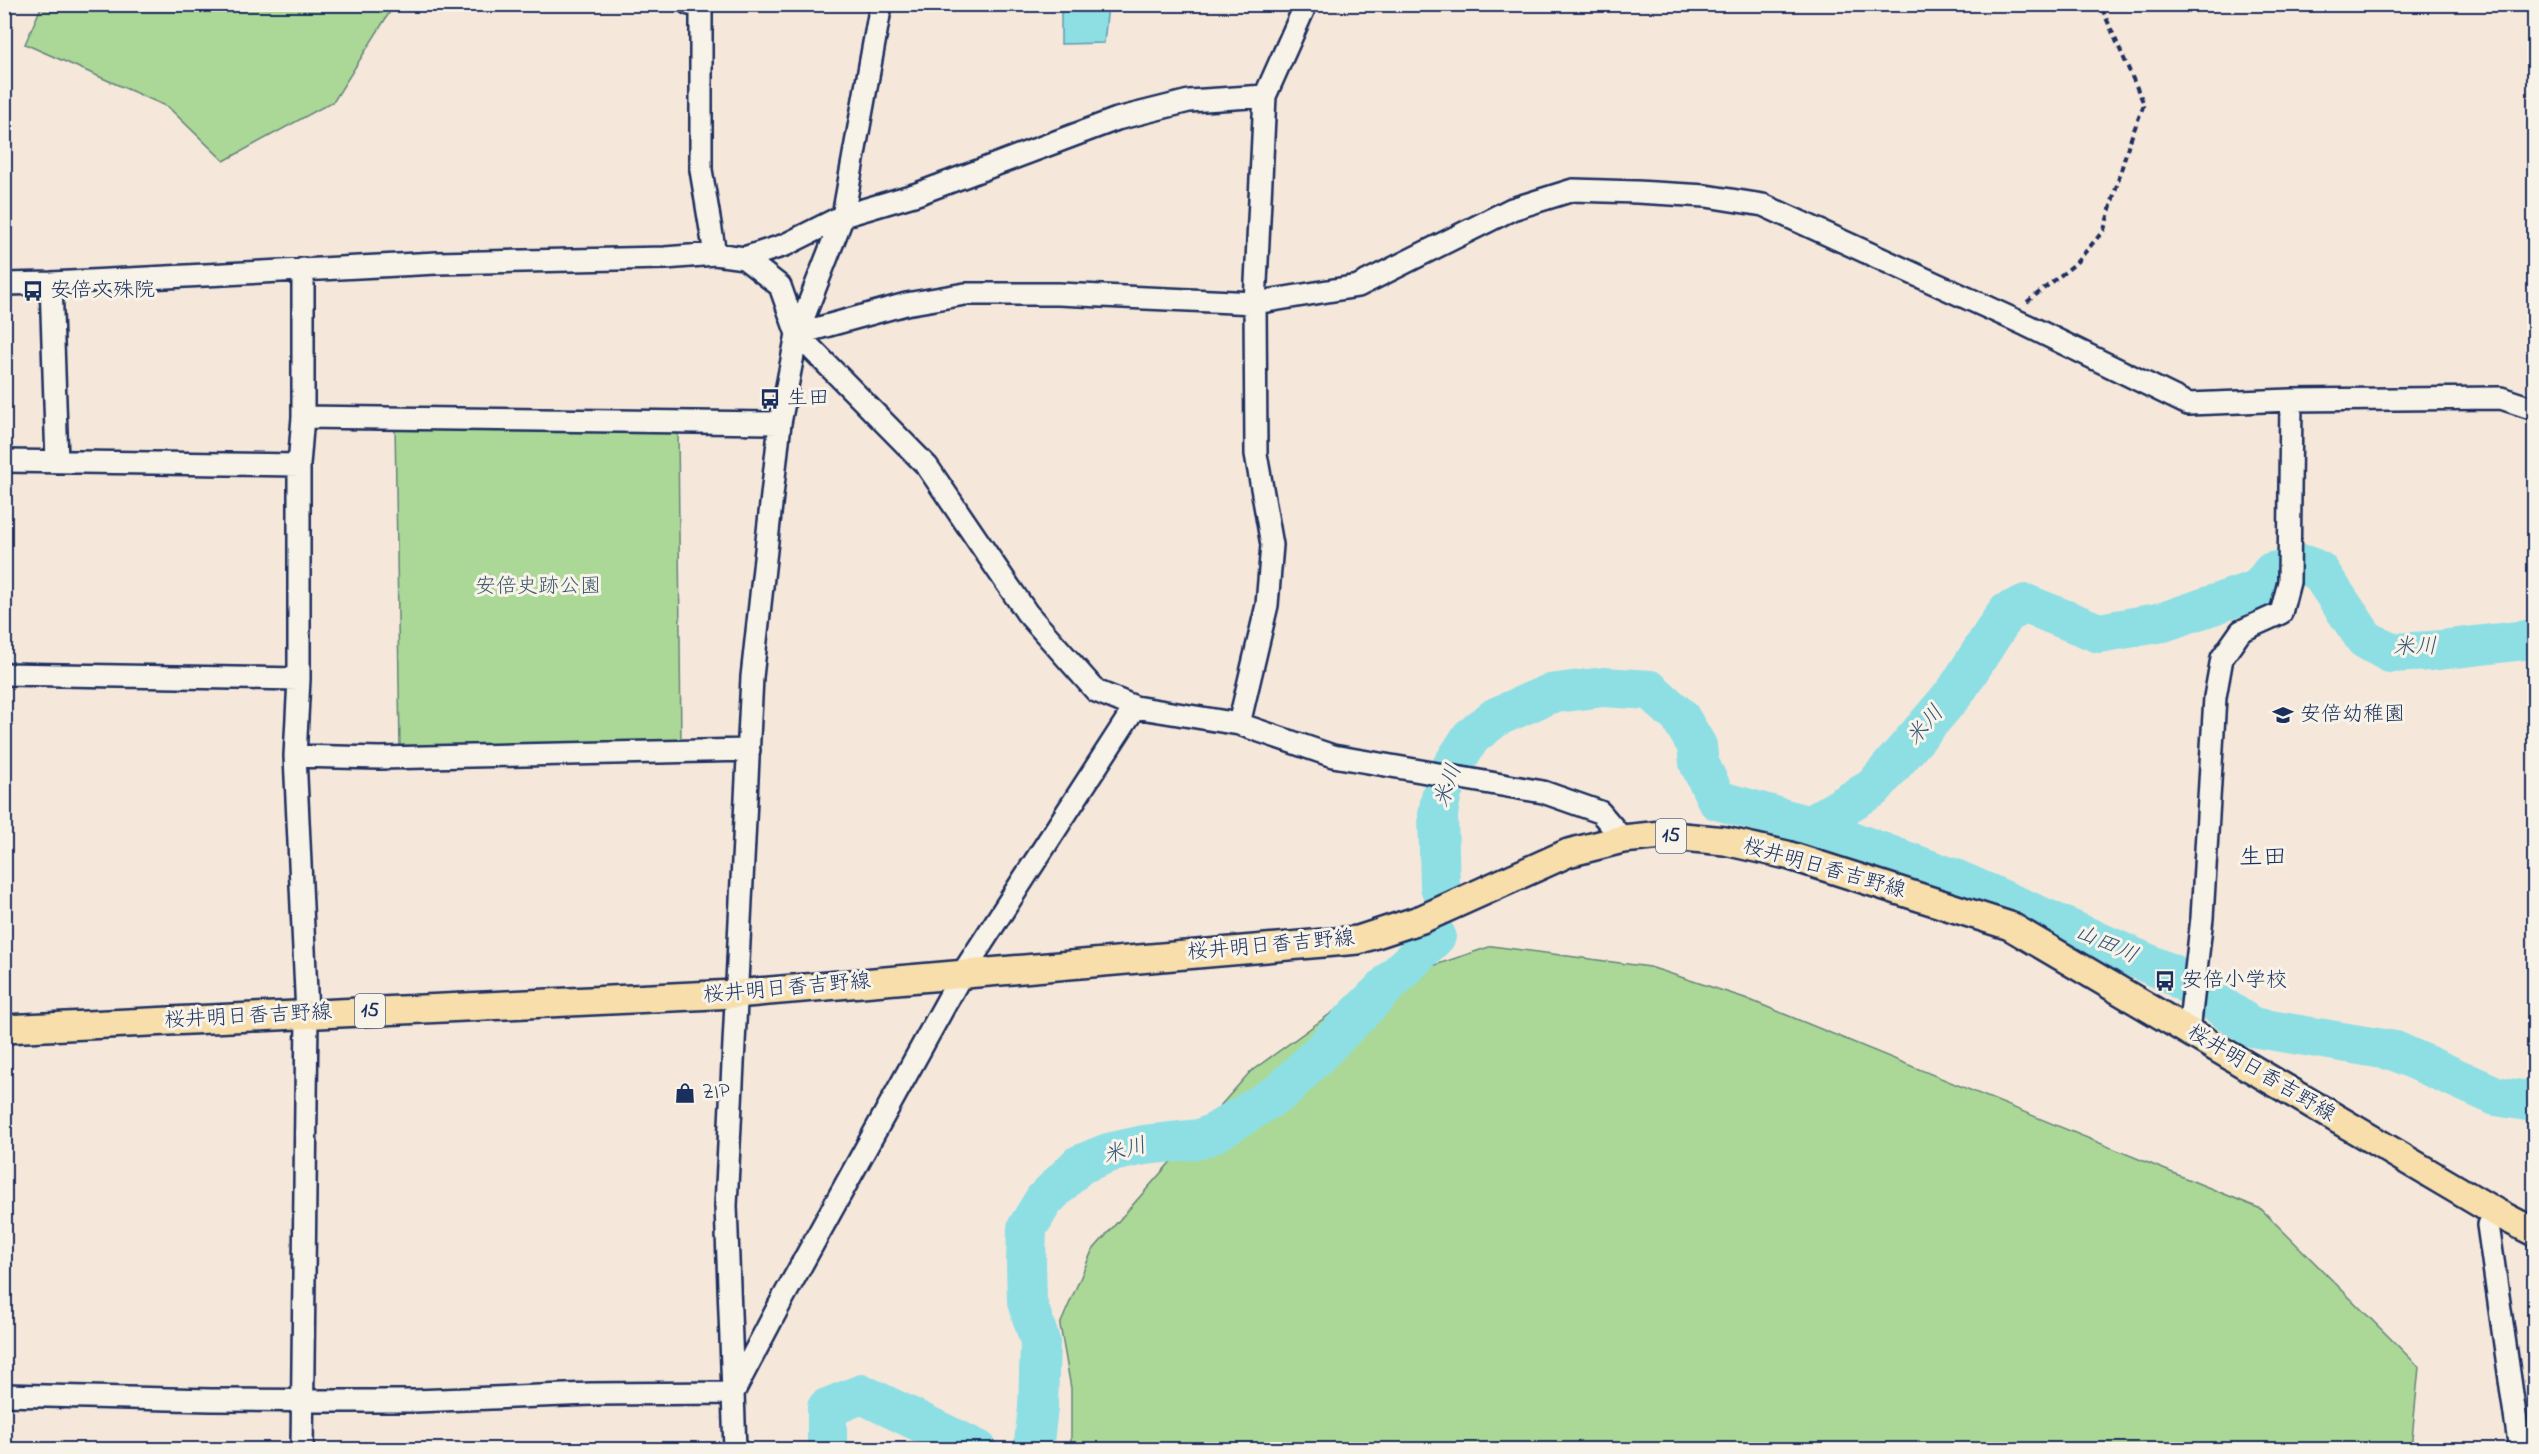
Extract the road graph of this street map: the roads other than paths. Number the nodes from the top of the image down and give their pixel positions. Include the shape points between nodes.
1 (688, 4) edge
2 (881, 4) edge
3 (1306, 4) edge
4 (1265, 96) junction
5 (843, 216) junction
6 (714, 254) junction
7 (744, 258) junction
8 (303, 269) junction
9 (51, 283) junction
10 (4, 284) edge
11 (1255, 303) junction
12 (797, 334) junction
13 (2291, 400) junction
14 (2535, 409) edge
15 (303, 417) junction
16 (780, 423) junction
17 (4, 461) edge
18 (57, 462) junction
19 (299, 465) junction
20 (4, 674) edge
21 (299, 679) junction
22 (1135, 707) junction
23 (1239, 724) junction
24 (749, 750) junction
25 (295, 756) junction
26 (1623, 839) junction
27 (962, 974) junction
28 (735, 994) junction
29 (307, 1014) junction
30 (4, 1029) edge
31 (2189, 1031) junction
32 (2495, 1212) junction
33 (2535, 1232) edge
34 (733, 1393) junction
35 (4, 1395) edge
36 (302, 1400) junction
37 (302, 1449) edge
38 (735, 1449) edge
39 (2520, 1449) edge

1 - 6 street via 701,6 701,170
2 - 5 street
3 - 4 street
4 - 5 street via 1189,101 1117,119 918,194
4 - 11 street
5 - 7 street via 785,245
5 - 12 street
6 - 7 street
6 - 8 street
7 - 12 street via 780,286
8 - 9 street
8 - 15 street
9 - 10 street
9 - 18 street
11 - 12 street via 964,294 906,304
11 - 13 street via 1358,286 1512,209 1573,190 1706,196 1763,205 2188,404
11 - 23 street via 1256,454 1272,545 1267,605
12 - 16 street
12 - 22 street via 927,466 1028,613 1096,691
13 - 14 street via 2501,399
13 - 31 street via 2289,582 2281,613 2241,631 2222,658 2215,698 2202,918
15 - 16 street
15 - 19 street
16 - 24 street via 752,677
17 - 18 street
18 - 19 street
19 - 21 street
20 - 21 street
21 - 25 street
22 - 23 street
22 - 27 street
23 - 26 street via 1333,756 1543,792 1600,812
24 - 25 street via 380,758
24 - 28 street
25 - 29 street
26 - 27 main road, 桜井明日香吉野線 / 15 via 1568,853 1422,919 1358,939
26 - 31 main road, 桜井明日香吉野線 / 15 via 1662,835 1725,842 1787,855 2010,926
27 - 28 main road, 桜井明日香吉野線 / 15
27 - 34 street
28 - 29 main road, 桜井明日香吉野線 / 15
28 - 34 street via 726,1206
29 - 30 main road, 桜井明日香吉野線 / 15
29 - 36 street
31 - 32 main road, 桜井明日香吉野線 / 15
32 - 33 main road, 桜井明日香吉野線 / 15
32 - 39 street via 2488,1225
34 - 36 street
34 - 38 street
35 - 36 street
36 - 37 street

